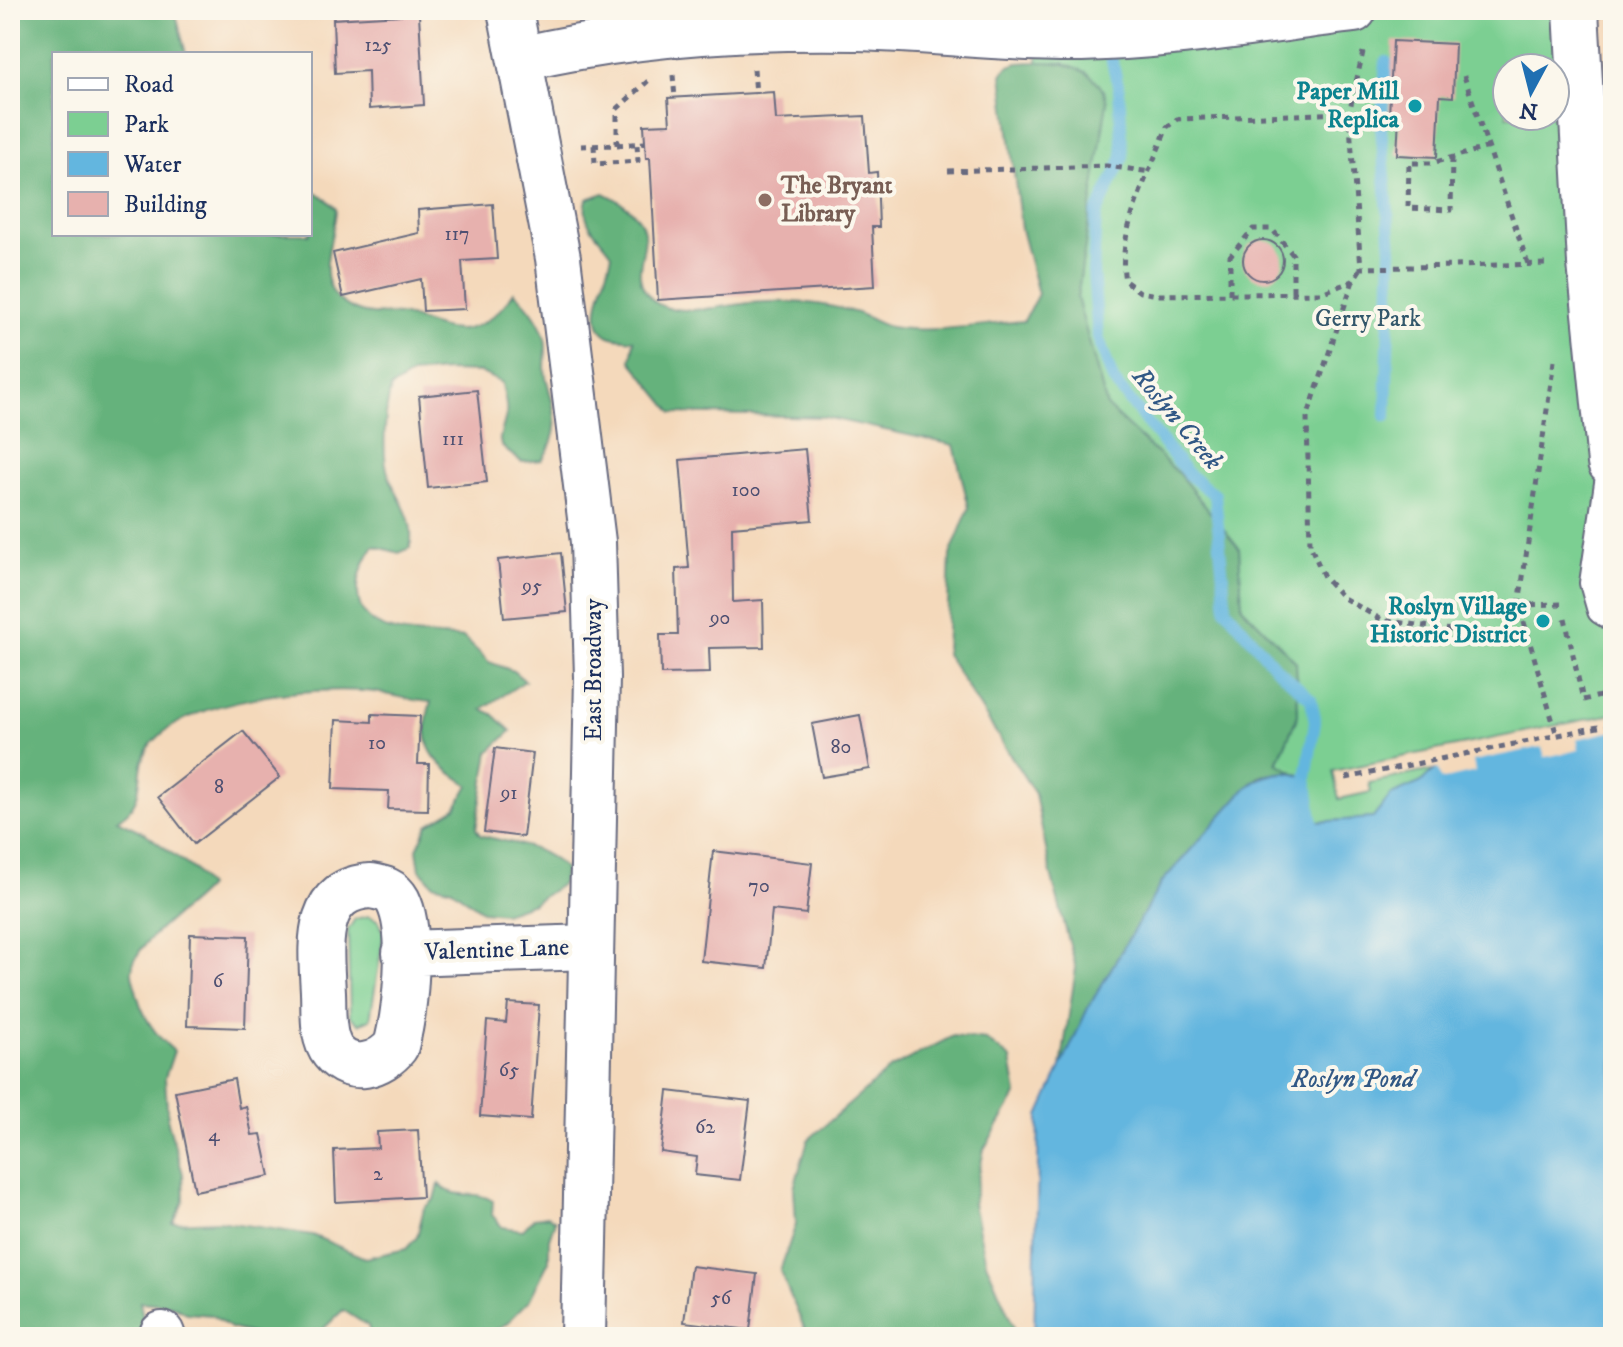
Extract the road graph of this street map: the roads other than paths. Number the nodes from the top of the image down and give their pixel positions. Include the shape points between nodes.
1 (510, 10) edge
2 (1576, 10) edge
3 (857, 19) edge
4 (656, 22) edge
5 (1361, 25) edge
6 (520, 59) junction
7 (1612, 466) edge
8 (1613, 619) edge
9 (590, 947) junction
10 (405, 953) dead end
11 (583, 1337) edge

1 - 6 street, East Broadway
2 - 7 street via 1590,263
3 - 4 street
3 - 5 street via 972,38 1084,39
4 - 6 street
6 - 9 street, East Broadway via 558,258 593,542 597,677
7 - 8 lane via 1592,583 1600,611
9 - 10 street, Valentine Lane
9 - 11 street, East Broadway

